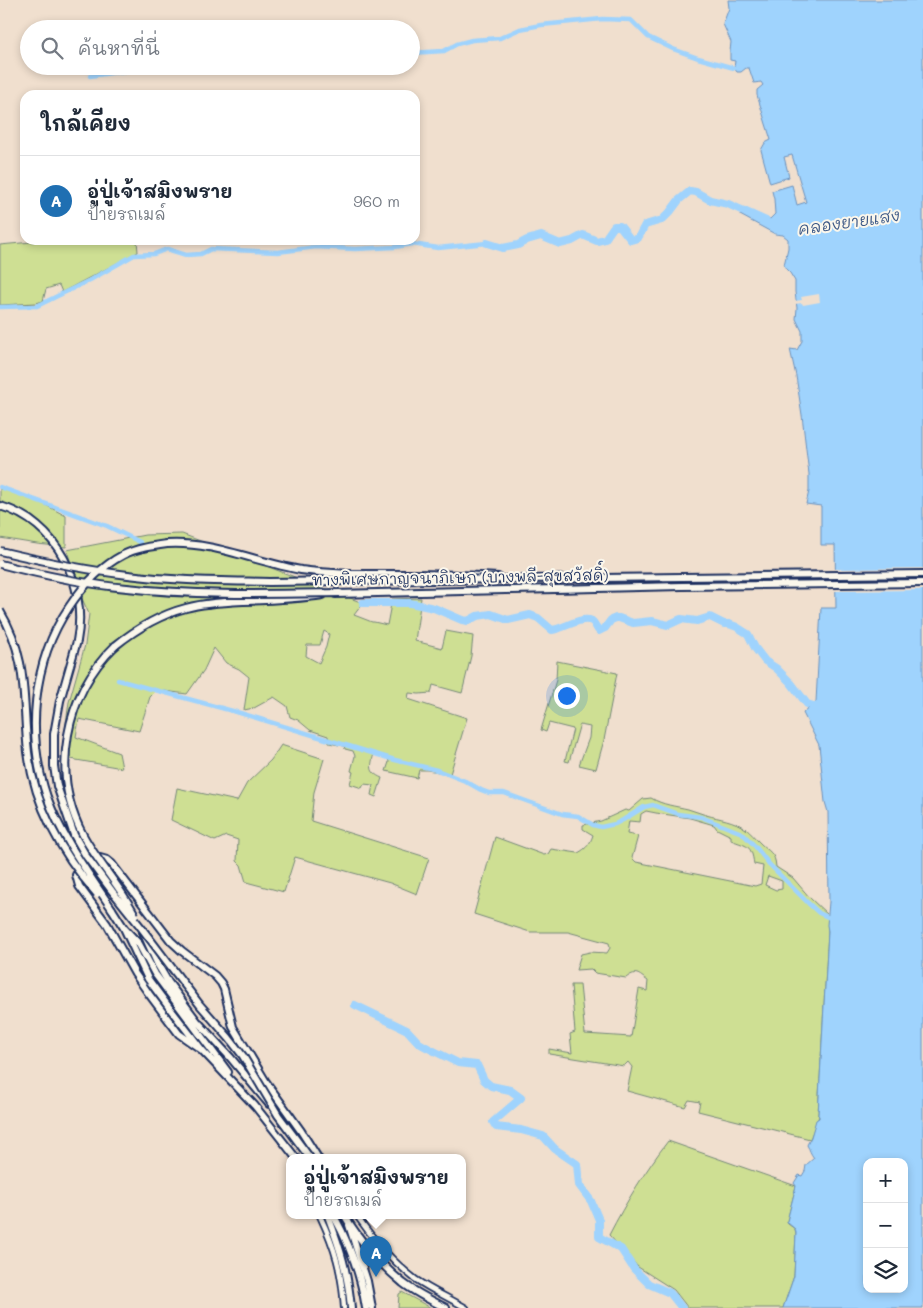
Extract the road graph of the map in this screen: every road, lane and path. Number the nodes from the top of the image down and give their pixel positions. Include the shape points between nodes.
1 (0, 506) edge
2 (0, 551) edge
3 (0, 564) edge
4 (923, 574) edge
5 (539, 578) junction
6 (923, 583) edge
7 (340, 593) junction
8 (0, 611) edge
9 (112, 909) junction
10 (140, 926) junction
11 (124, 928) junction
12 (202, 1050) junction
13 (242, 1091) junction
14 (278, 1115) junction
15 (293, 1154) edge
16 (307, 1154) edge
17 (315, 1154) edge
18 (321, 1219) edge
19 (329, 1219) edge
20 (335, 1219) edge
21 (347, 1219) edge
22 (347, 1219) edge
23 (359, 1219) edge
24 (344, 1308) edge
25 (351, 1308) edge
26 (366, 1308) edge
27 (372, 1308) edge
28 (446, 1308) edge
29 (466, 1308) edge

1 - 10 highway, bridge via 18,513 48,536 62,553 72,575 79,605 79,629 54,734 57,786 74,835 86,856
2 - 5 highway, ทางพิเศษกาญจนาภิเษก (บางพลี-สุขสวัสดิ์), bridge via 85,569 182,580
3 - 7 highway, ทางพิเศษกาญจนาภิเษก (บางพลี-สุขสวัสดิ์), bridge via 82,582 128,588 218,594
4 - 5 highway, ทางพิเศษกาญจนาภิเษก (บางพลี-สุขสวัสดิ์), bridge
5 - 9 highway, bridge via 330,573 301,570 184,543 136,550 102,569 81,590 52,636 40,676 35,723 37,754 58,824
6 - 7 highway, ทางพิเศษกาญจนาภิเษก (บางพลี-สุขสวัสดิ์)
7 - 10 highway, bridge via 217,603 173,612 125,638 90,675 78,698 66,740 68,792 82,834 123,894
8 - 9 highway, bridge via 12,633 20,661 28,752 40,803 64,852
9 - 11 highway
10 - 14 highway, bridge via 236,1047
10 - 14 highway, bridge via 168,982 197,1021
11 - 12 highway via 148,979
11 - 13 highway via 139,944 155,974
12 - 13 highway
12 - 17 highway via 173,1027 79,886 78,872 100,858 112,864 171,941 215,976 224,989 233,1027
13 - 15 highway
14 - 16 highway, bridge
18 - 24 street via 337,1256
19 - 25 highway via 346,1269
20 - 26 highway via 356,1265
21 - 27 highway via 367,1281
22 - 28 highway via 369,1248 404,1284
23 - 29 street via 380,1246 415,1279

